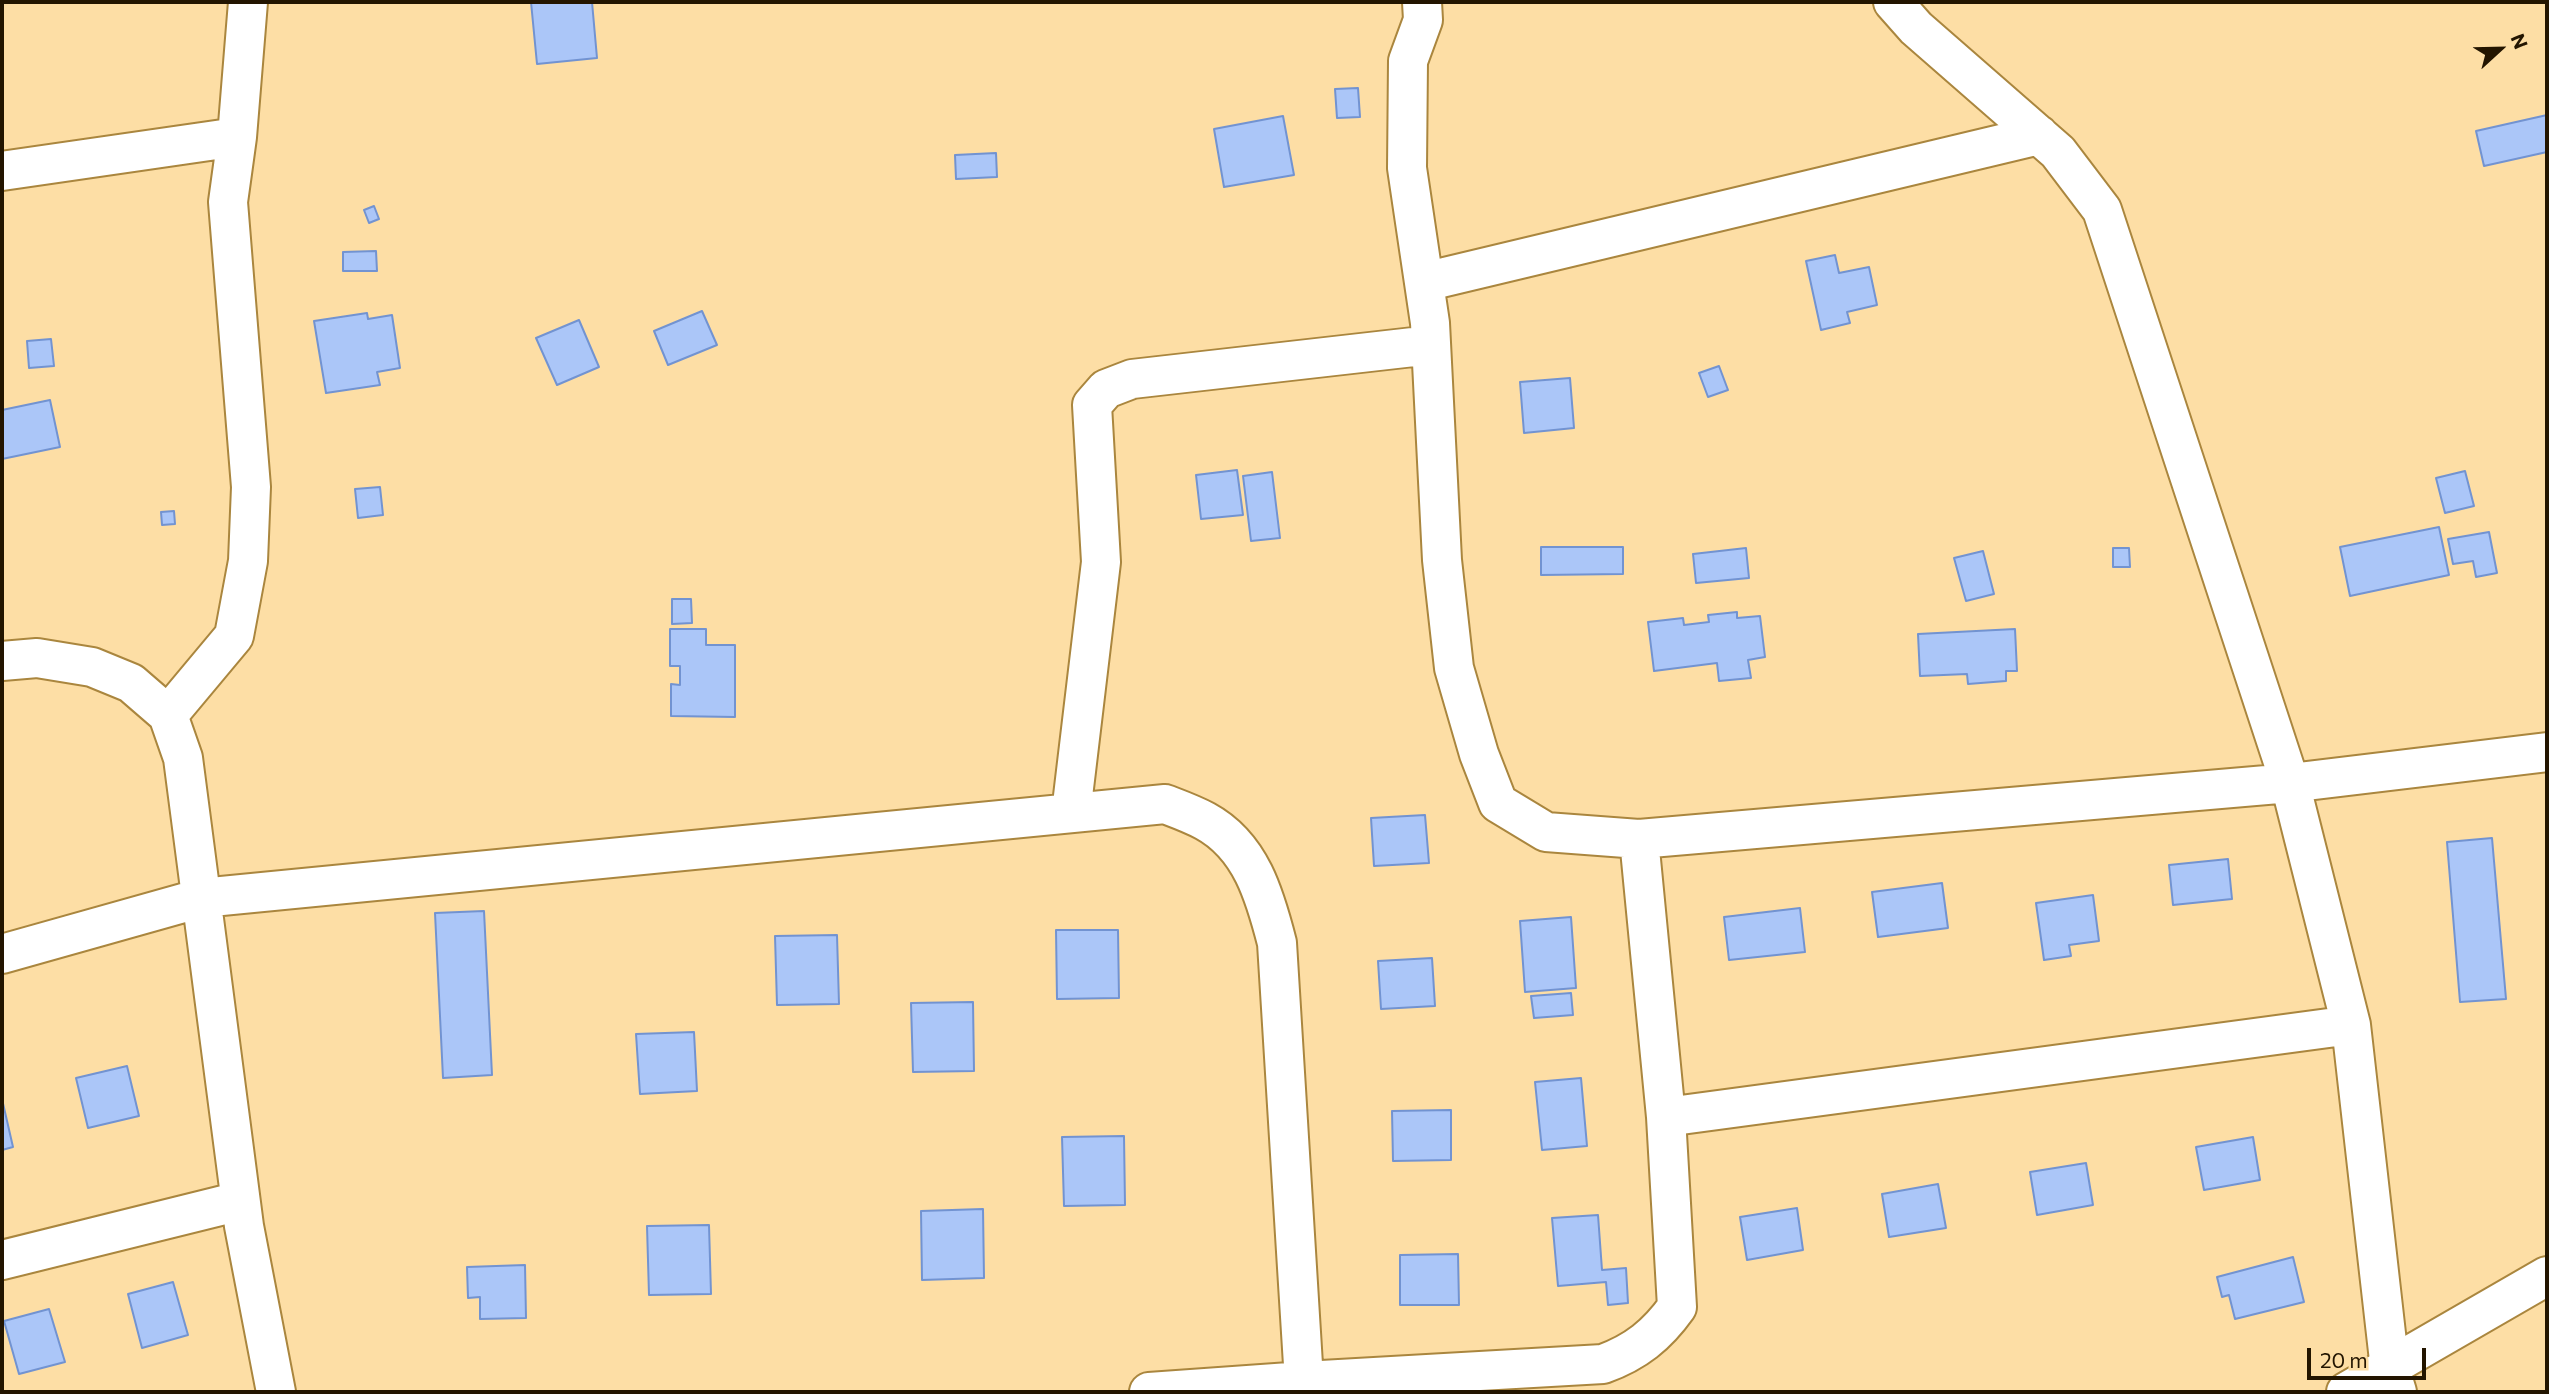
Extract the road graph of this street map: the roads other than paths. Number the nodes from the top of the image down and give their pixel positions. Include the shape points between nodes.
1 (248, 2) edge
2 (1422, 2) edge
3 (1893, 2) edge
4 (2039, 135) junction
5 (237, 137) junction
6 (2, 171) edge
7 (1424, 282) junction
8 (1431, 345) junction
9 (2, 661) edge
10 (168, 715) junction
11 (2547, 752) edge
12 (2290, 783) junction
13 (1071, 813) junction
14 (1639, 839) junction
15 (201, 898) junction
16 (2, 954) edge
17 (2351, 1026) junction
18 (1666, 1117) junction
19 (240, 1201) junction
20 (2, 1260) edge
21 (2547, 1276) edge
22 (2394, 1380) edge
23 (1304, 1381) junction
24 (276, 1392) edge
25 (1149, 1392) edge
26 (2346, 1392) edge

1 - 5 street
2 - 7 street via 1423,20 1408,61 1407,168
3 - 4 street
4 - 7 street
4 - 12 street via 2102,211
5 - 6 street
5 - 10 street via 228,202 251,487 248,561 234,636
7 - 8 street
8 - 13 street via 1132,379 1106,389 1093,405 1101,562
8 - 14 street via 1442,560 1454,668 1499,803 1546,832
9 - 10 street via 37,658 92,667 131,683
10 - 15 street via 183,758
11 - 12 street
12 - 14 street
12 - 17 street
13 - 15 street
13 - 23 street via 1164,804 1206,821 1241,850 1265,894 1278,943
14 - 18 street
15 - 16 street
15 - 19 street
17 - 18 street
17 - 22 street
18 - 23 street via 1677,1307 1646,1342 1602,1364
19 - 20 street
19 - 24 street
21 - 22 street
22 - 26 street
23 - 25 street

